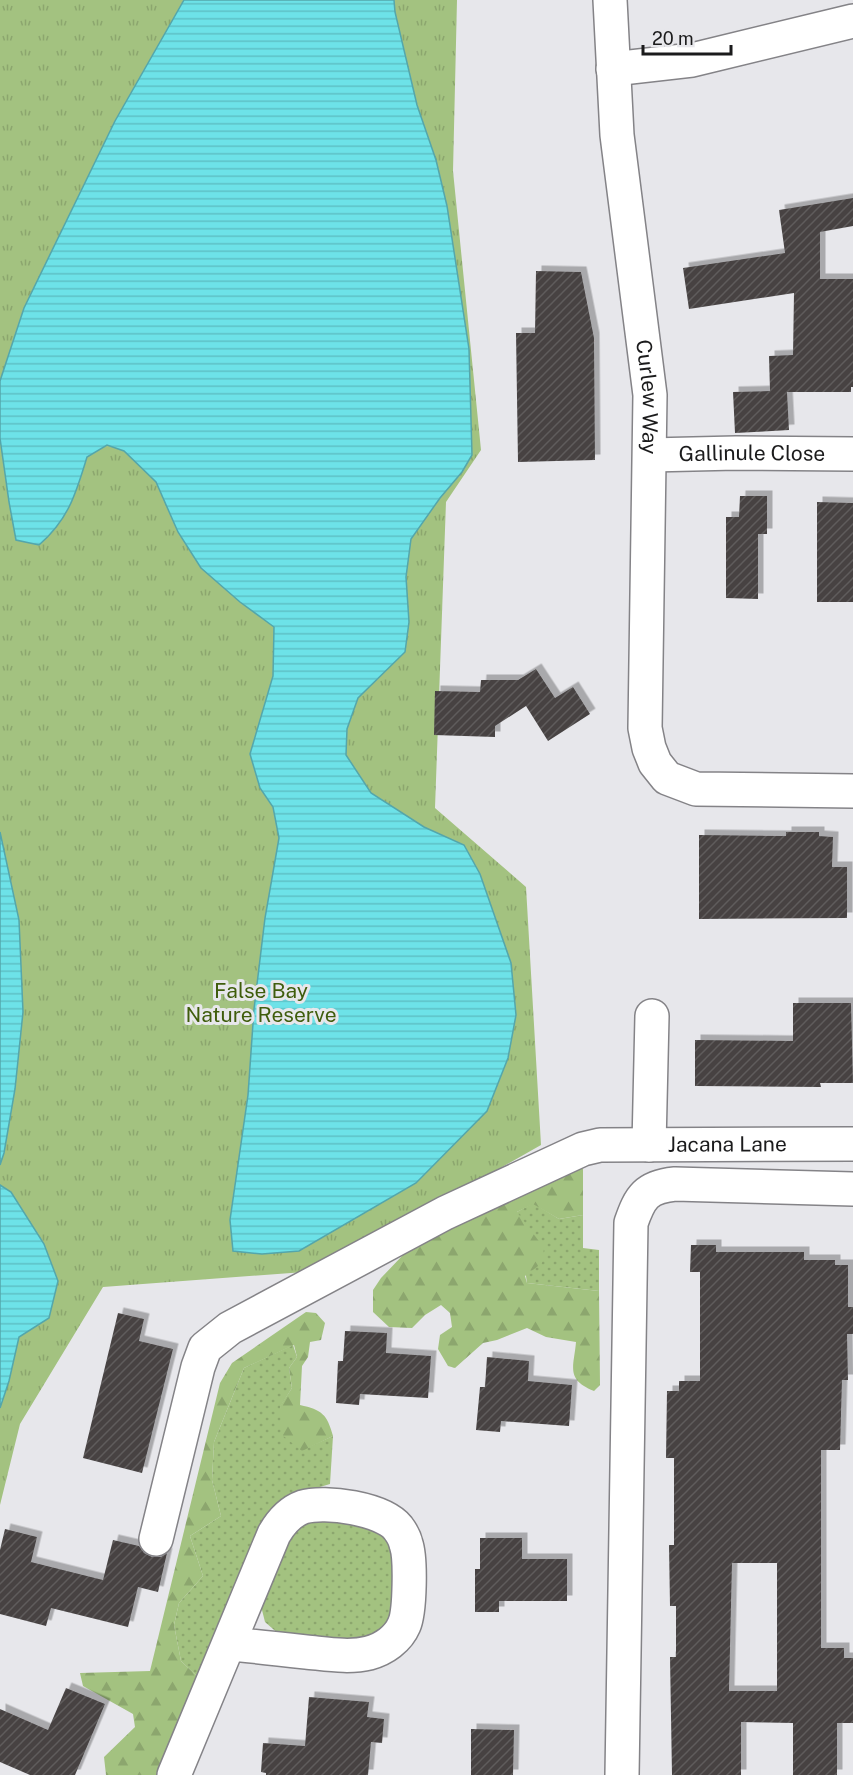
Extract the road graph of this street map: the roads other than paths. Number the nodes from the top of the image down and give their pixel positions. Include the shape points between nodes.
1 (610, 0) edge
2 (853, 21) edge
3 (613, 69) junction
4 (853, 453) edge
5 (650, 455) junction
6 (853, 791) edge
7 (652, 1016) dead end
8 (853, 1144) edge
9 (649, 1145) junction
10 (853, 1189) edge
11 (156, 1539) dead end
12 (229, 1644) junction
13 (174, 1775) edge
14 (622, 1775) edge

1 - 3 street, Curlew Way
2 - 3 street via 692,60
3 - 5 street, Curlew Way via 616,135 650,395
4 - 5 street, Gallinule Close
5 - 6 street, Curlew Way via 645,728 655,763 667,778 696,789
7 - 9 street
8 - 9 street, Jacana Lane
9 - 11 street, Jacana Lane via 600,1145 547,1164 445,1213 230,1328 204,1348
10 - 14 street via 675,1184 652,1189 636,1209 630,1235
12 - 12 street via 350,1656 384,1647 398,1636 408,1608 409,1555 398,1528 368,1510 323,1505 304,1507 291,1514 281,1521 274,1534
12 - 13 street

